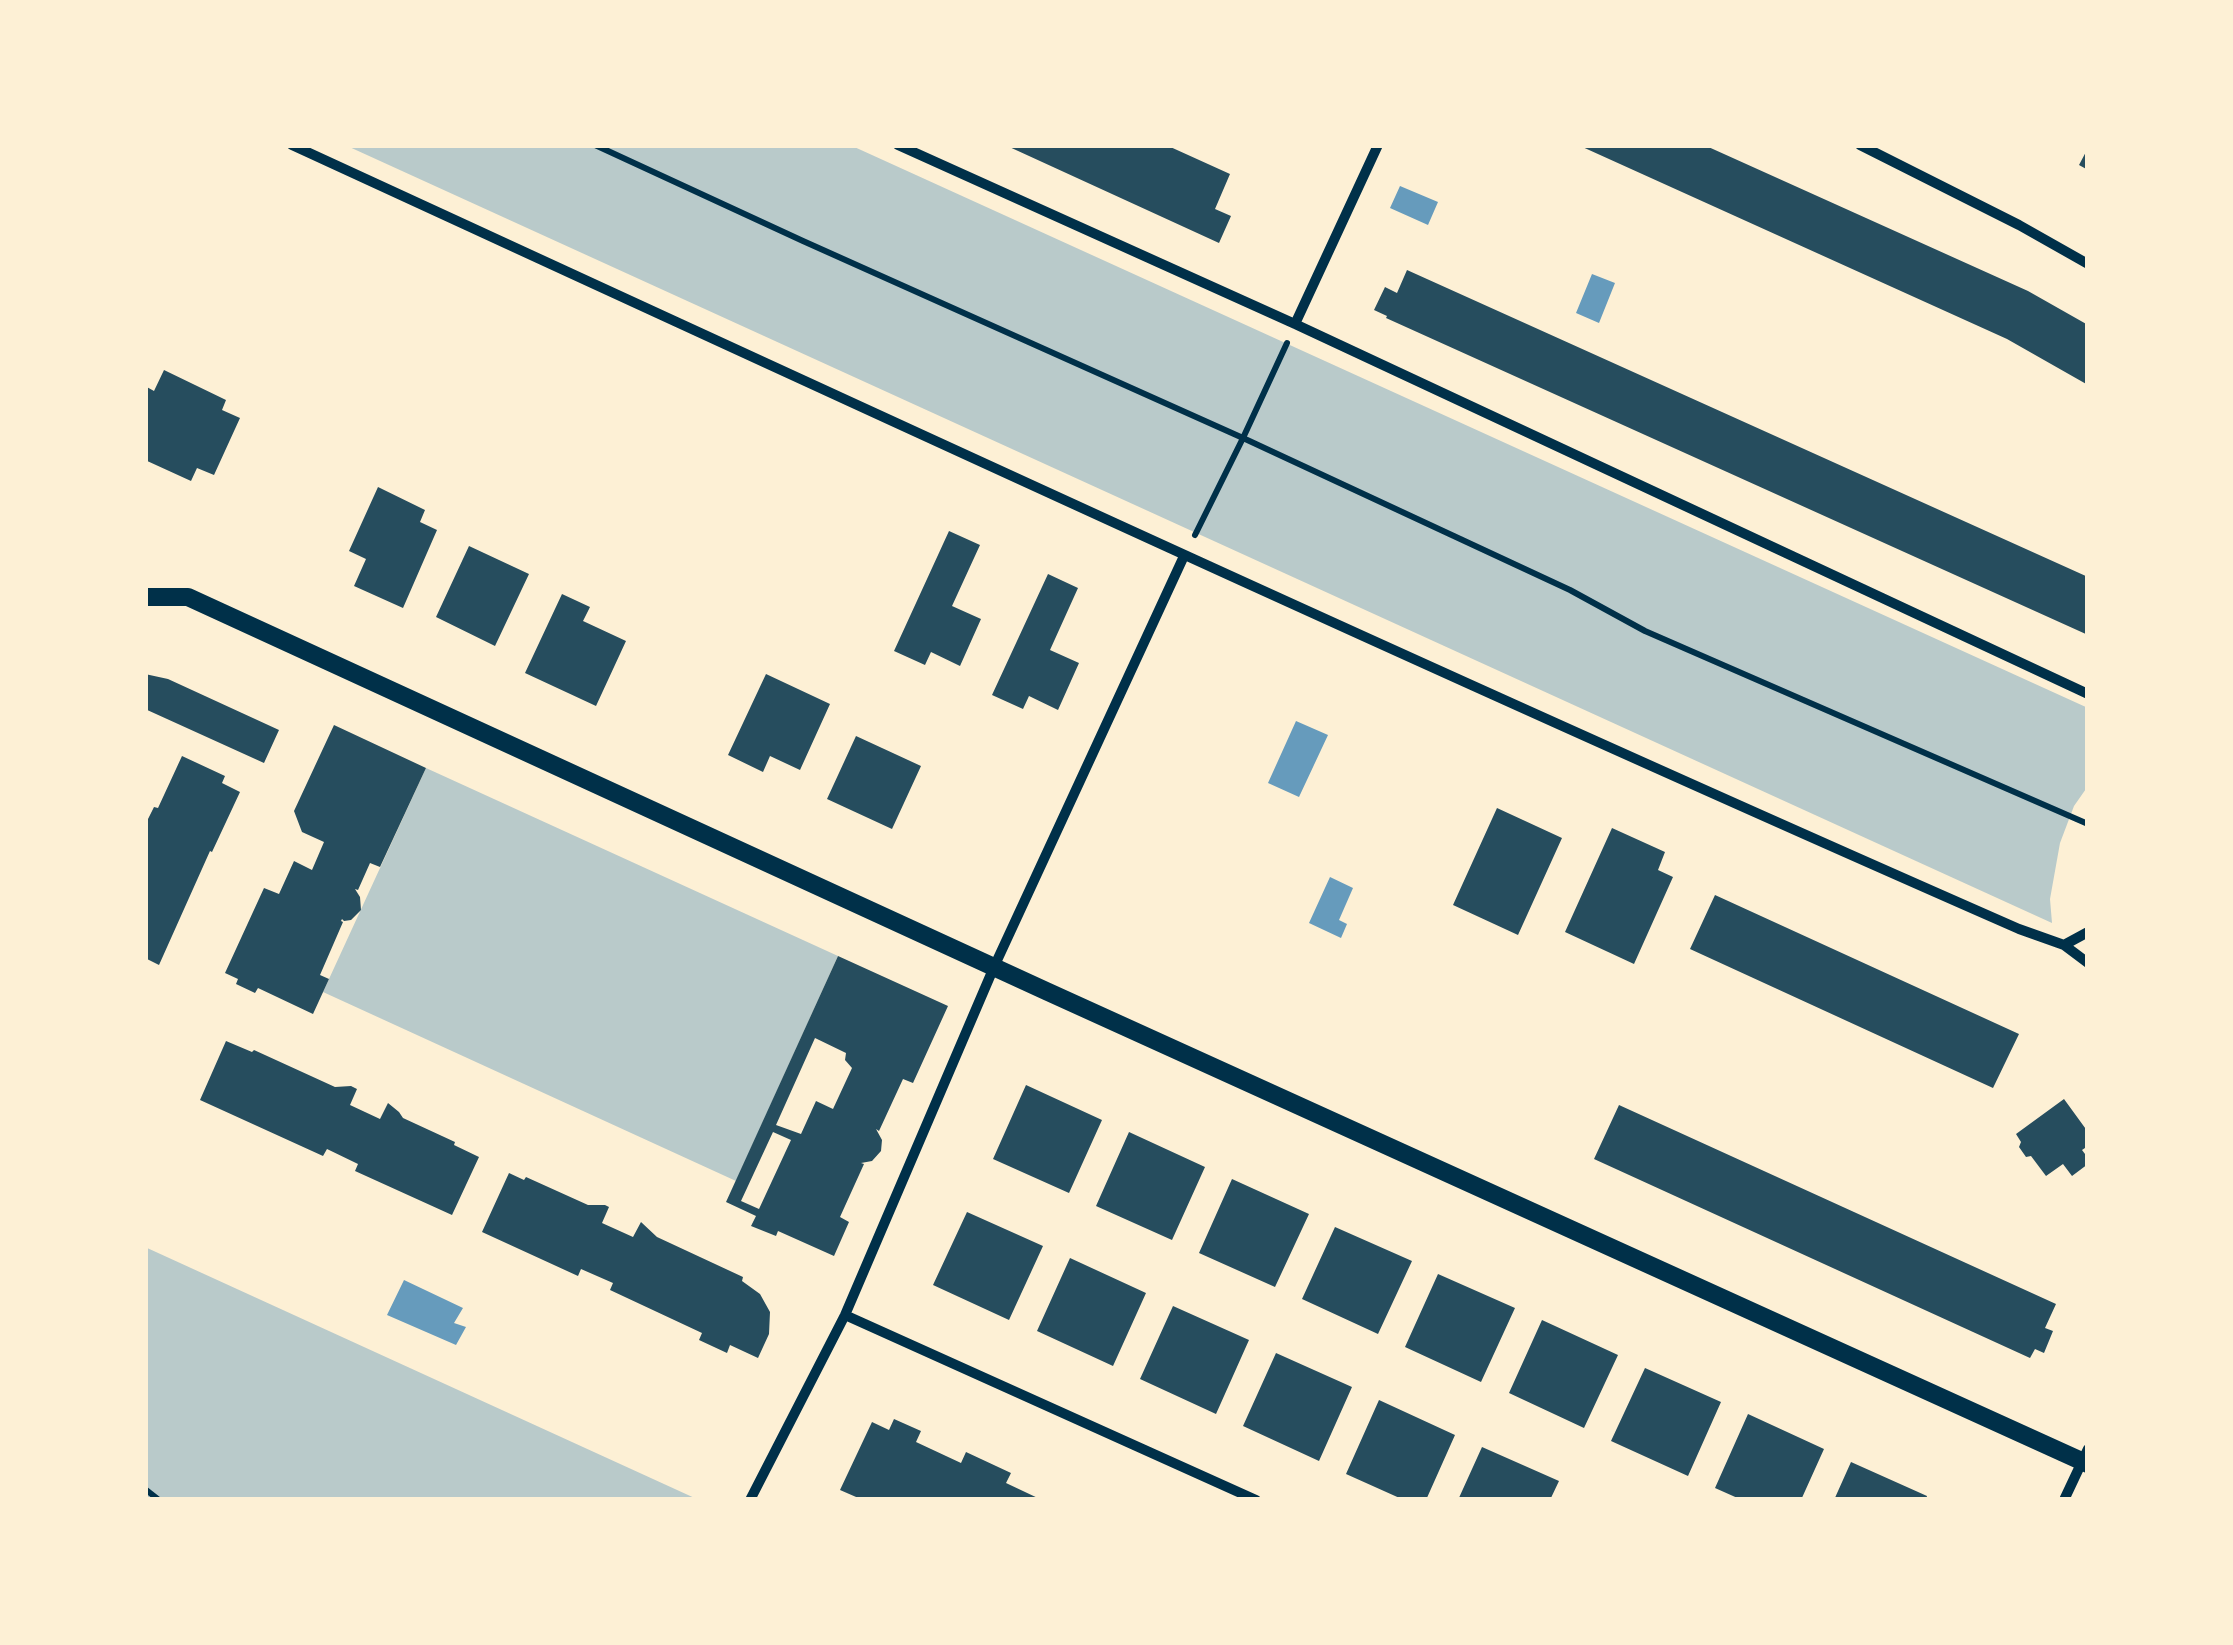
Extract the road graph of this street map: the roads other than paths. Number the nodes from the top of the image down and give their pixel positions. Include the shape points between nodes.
1 (292, 145) edge
2 (898, 145) edge
3 (1378, 145) edge
4 (1860, 145) edge
5 (2088, 264) edge
6 (1296, 324) junction
7 (1184, 556) junction
8 (145, 597) edge
9 (2088, 694) edge
10 (2088, 932) edge
11 (2064, 945) junction
12 (2088, 963) edge
13 (994, 966) junction
14 (844, 1315) junction
15 (2086, 1458) edge
16 (750, 1500) edge
17 (1256, 1500) edge
18 (2064, 1500) edge

1 - 7 street
2 - 6 street
3 - 6 street
4 - 5 street
6 - 9 street
7 - 11 street
7 - 13 street
8 - 13 street via 188,597
10 - 11 street
11 - 12 street
13 - 14 street
13 - 15 street
14 - 16 street
14 - 17 street
15 - 18 street

